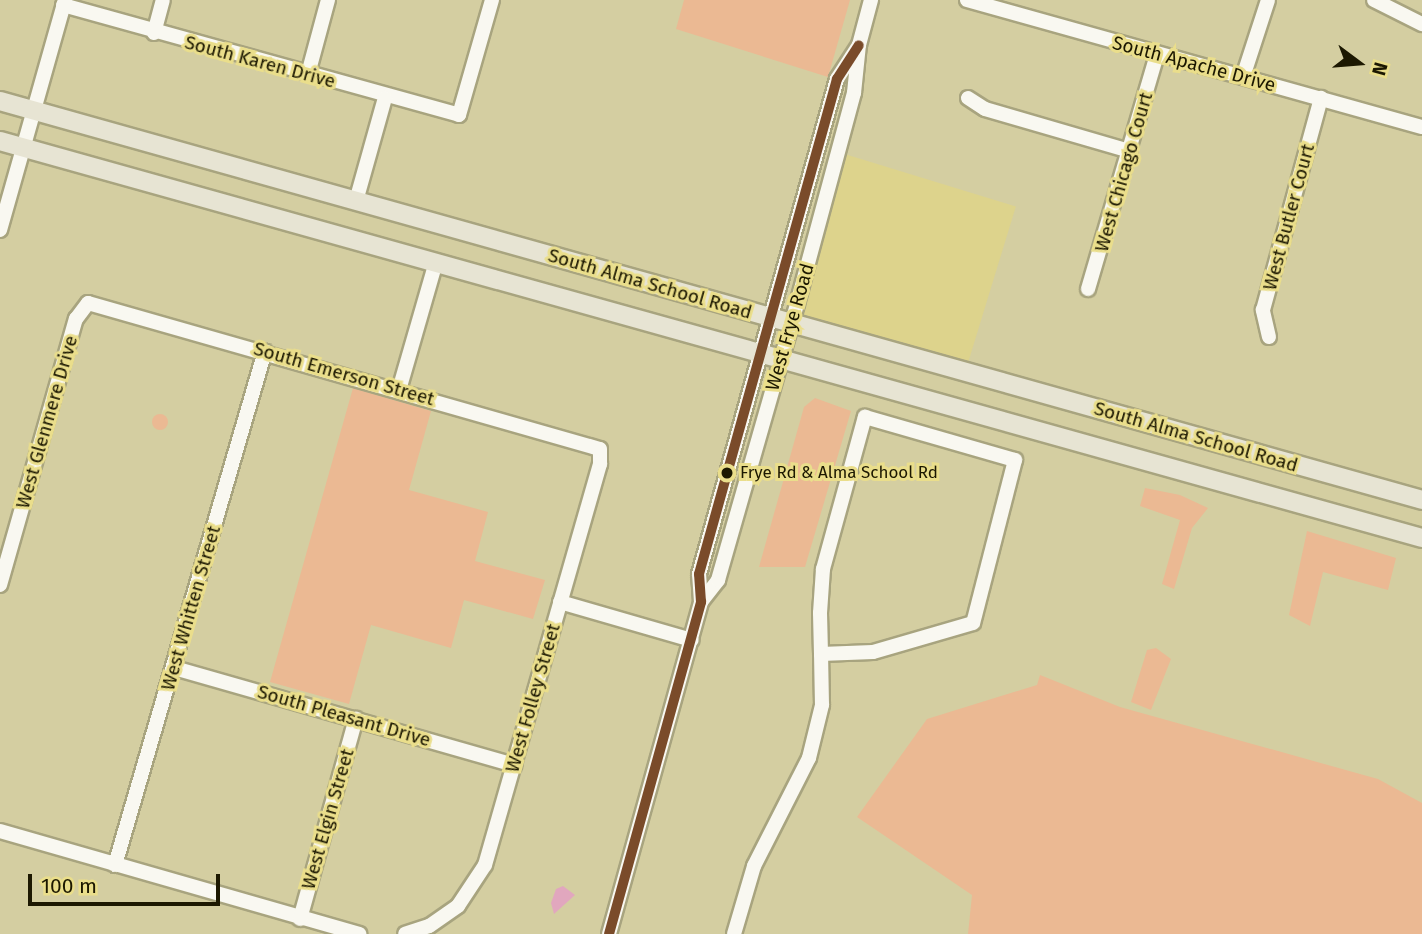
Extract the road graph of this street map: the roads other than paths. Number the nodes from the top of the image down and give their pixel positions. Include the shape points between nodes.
1 (163, 0) edge
2 (328, 0) edge
3 (492, 0) edge
4 (871, 0) edge
5 (967, 0) edge
6 (1268, 0) edge
7 (1374, 1) edge
8 (64, 3) edge
9 (1422, 24) edge
10 (154, 33) junction
11 (859, 45) junction
12 (1157, 54) junction
13 (308, 74) junction
14 (1243, 77) junction
15 (386, 97) junction
16 (968, 98) dead end
17 (1321, 98) junction
18 (0, 101) edge
19 (36, 111) junction
20 (1422, 127) edge
21 (0, 141) edge
22 (25, 147) junction
23 (1130, 151) junction
24 (356, 201) junction
25 (0, 230) edge
26 (436, 262) junction
27 (1088, 289) dead end
28 (88, 303) joint
29 (771, 318) junction
30 (791, 324) junction
31 (1269, 337) dead end
32 (264, 351) junction
33 (762, 352) junction
34 (782, 358) junction
35 (399, 390) junction
36 (600, 449) joint
37 (1422, 500) edge
38 (1422, 538) edge
39 (0, 585) edge
40 (560, 602) junction
41 (701, 602) junction
42 (692, 640) junction
43 (821, 654) junction
44 (174, 668) junction
45 (356, 719) junction
46 (514, 765) junction
47 (0, 831) edge
48 (115, 865) junction
49 (300, 919) junction
50 (360, 934) edge
51 (405, 934) edge
52 (609, 934) edge
53 (734, 934) edge

1 - 10 street
2 - 13 street
3 - 15 street, South Karen Drive via 458,115
4 - 11 street, West Frye Road
5 - 12 street, South Apache Drive
6 - 14 street
7 - 9 street
8 - 10 street, South Karen Drive
8 - 19 street
10 - 13 street, South Karen Drive
11 - 29 street, West Frye Road via 837,79
11 - 30 street, West Frye Road via 854,93
12 - 14 street, South Apache Drive
12 - 23 street, West Chicago Court
13 - 15 street, South Karen Drive
14 - 17 street, South Apache Drive
15 - 24 street
16 - 23 street via 985,109
17 - 20 street, South Apache Drive
17 - 31 street, West Butler Court via 1263,310
18 - 19 main road, South Alma School Road
19 - 22 street
19 - 24 main road, South Alma School Road
21 - 22 main road, South Alma School Road
22 - 25 street
22 - 26 main road, South Alma School Road
23 - 27 street, West Chicago Court
24 - 29 main road, South Alma School Road
26 - 33 main road, South Alma School Road
26 - 35 street
28 - 32 street, South Emerson Street
28 - 39 street, West Glenmere Drive via 76,319
29 - 30 main road, South Alma School Road
29 - 33 street, West Frye Road
30 - 34 street, West Frye Road
30 - 37 main road, South Alma School Road
32 - 35 street, South Emerson Street
32 - 44 street, West Whitten Street
33 - 34 main road, South Alma School Road
33 - 41 street, West Frye Road via 699,574
34 - 38 main road, South Alma School Road
34 - 41 street, West Frye Road via 718,580
35 - 36 street, South Emerson Street
36 - 40 street, West Folley Street via 600,464
40 - 42 street
40 - 46 street, West Folley Street
41 - 42 street, West Frye Road
42 - 52 street, West Frye Road
43 - 43 street via 823,569 865,417 1015,460 973,623 873,652
43 - 53 street via 822,705 809,758 754,866
44 - 45 street, South Pleasant Drive
44 - 48 street, West Whitten Street
45 - 46 street, South Pleasant Drive
45 - 49 street, West Elgin Street
46 - 51 street, West Folley Street via 474,888 429,926
47 - 48 street
48 - 49 street
49 - 50 street

